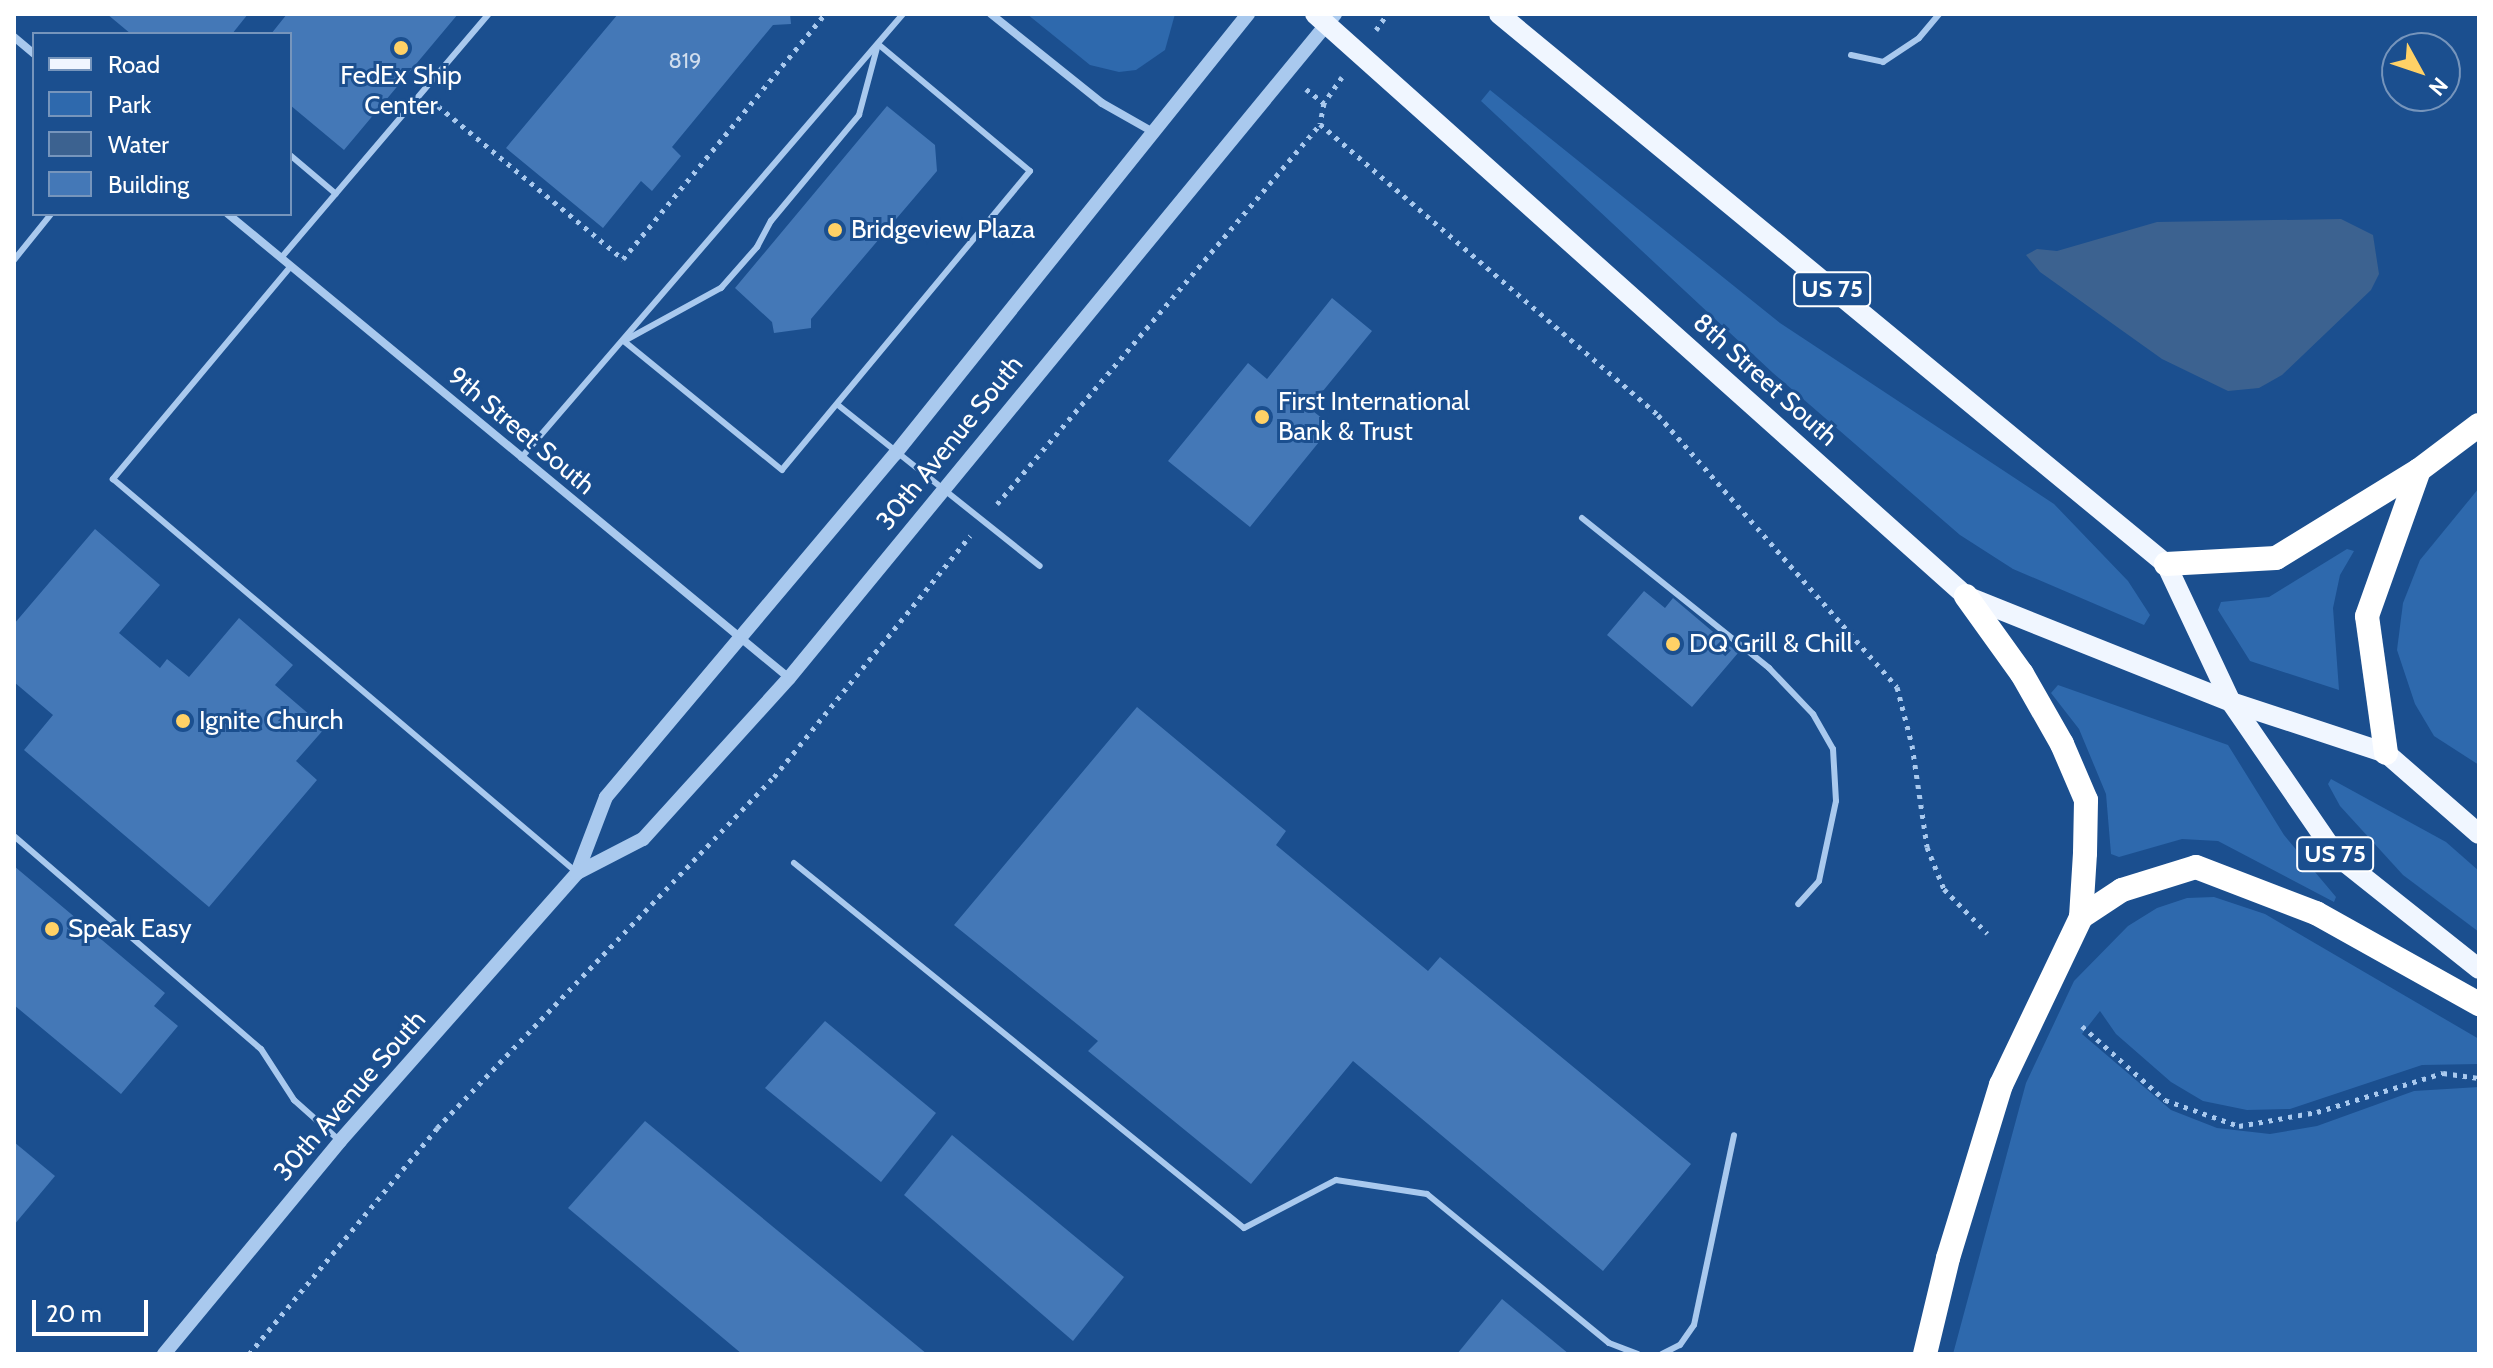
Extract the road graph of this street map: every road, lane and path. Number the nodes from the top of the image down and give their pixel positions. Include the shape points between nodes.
1 (489, 14) edge
2 (825, 14) edge
3 (903, 14) edge
4 (991, 14) edge
5 (1248, 14) edge
6 (1499, 14) edge
7 (1939, 14) edge
8 (1326, 18) edge
9 (878, 44) junction
10 (1851, 55) dead end
11 (422, 93) junction
12 (1324, 103) dead end
13 (1320, 124) junction
14 (1153, 132) junction
15 (292, 157) edge
16 (336, 194) junction
17 (49, 216) edge
18 (230, 216) edge
19 (281, 258) junction
20 (14, 260) edge
21 (291, 266) junction
22 (624, 341) junction
23 (838, 405) junction
24 (2479, 425) edge
25 (895, 454) junction
26 (521, 458) junction
27 (2419, 470) junction
28 (943, 489) junction
29 (1582, 518) dead end
30 (984, 519) junction
31 (2166, 564) junction
32 (1040, 566) dead end
33 (1966, 596) junction
34 (739, 638) junction
35 (789, 678) junction
36 (2231, 702) junction
37 (2386, 753) junction
38 (2479, 834) edge
39 (14, 836) edge
40 (794, 863) dead end
41 (577, 873) junction
42 (1798, 904) dead end
43 (2081, 917) junction
44 (1987, 933) dead end
45 (2479, 969) edge
46 (2479, 1004) edge
47 (2082, 1026) dead end
48 (2479, 1078) edge
49 (1734, 1135) dead end
50 (340, 1141) junction
51 (164, 1354) edge
52 (249, 1354) edge
53 (1638, 1354) edge
54 (1662, 1354) edge
55 (1925, 1354) edge

1 - 11 lane
2 - 11 path via 623,259
3 - 9 lane
4 - 14 street via 1102,103
5 - 14 street, 30th Avenue South
6 - 31 main road, US 75
7 - 10 lane via 1919,38 1883,62
8 - 28 street, 30th Avenue South
8 - 33 main road, 8th Street South
9 - 22 lane
9 - 22 lane via 859,115 771,221 748,257 721,288
9 - 23 lane via 1030,171
11 - 16 lane
12 - 13 path
13 - 30 path
13 - 44 path via 1658,415 1897,687 1912,745 1927,847 1944,889
14 - 25 street, 30th Avenue South
15 - 16 lane
16 - 19 lane
17 - 20 lane
18 - 19 street, 9th Street South
19 - 21 street, 9th Street South
21 - 26 street, 9th Street South
21 - 41 lane via 113,479
22 - 23 lane via 782,470
22 - 26 lane
23 - 25 lane
24 - 27 highway
25 - 28 lane
25 - 34 street, 30th Avenue South
26 - 34 street, 9th Street South
27 - 31 highway via 2276,558
27 - 37 highway via 2367,616
28 - 30 lane
28 - 35 street, 30th Avenue South
29 - 42 lane via 1769,668 1813,714 1833,749 1836,801 1819,881
30 - 32 lane
30 - 52 path via 774,777 437,1128
31 - 36 main road, US 75
33 - 36 main road, 8th Street South
33 - 43 highway via 2028,685 2086,800
34 - 35 street, 9th Street South
34 - 41 street, 30th Avenue South via 606,797
35 - 41 street, 30th Avenue South via 643,839
36 - 37 main road, 8th Street South
36 - 45 main road, US 75 via 2337,856
37 - 38 main road, 8th Street South
39 - 50 lane via 261,1049 294,1100
40 - 53 lane via 1244,1228 1336,1180 1427,1194 1609,1343
41 - 50 street, 30th Avenue South
43 - 46 highway via 2122,890 2196,867 2316,913
43 - 55 highway via 2001,1085
47 - 48 path via 2165,1100 2239,1126 2317,1112 2443,1073
49 - 54 lane via 1694,1325 1680,1345
50 - 51 street, 30th Avenue South

